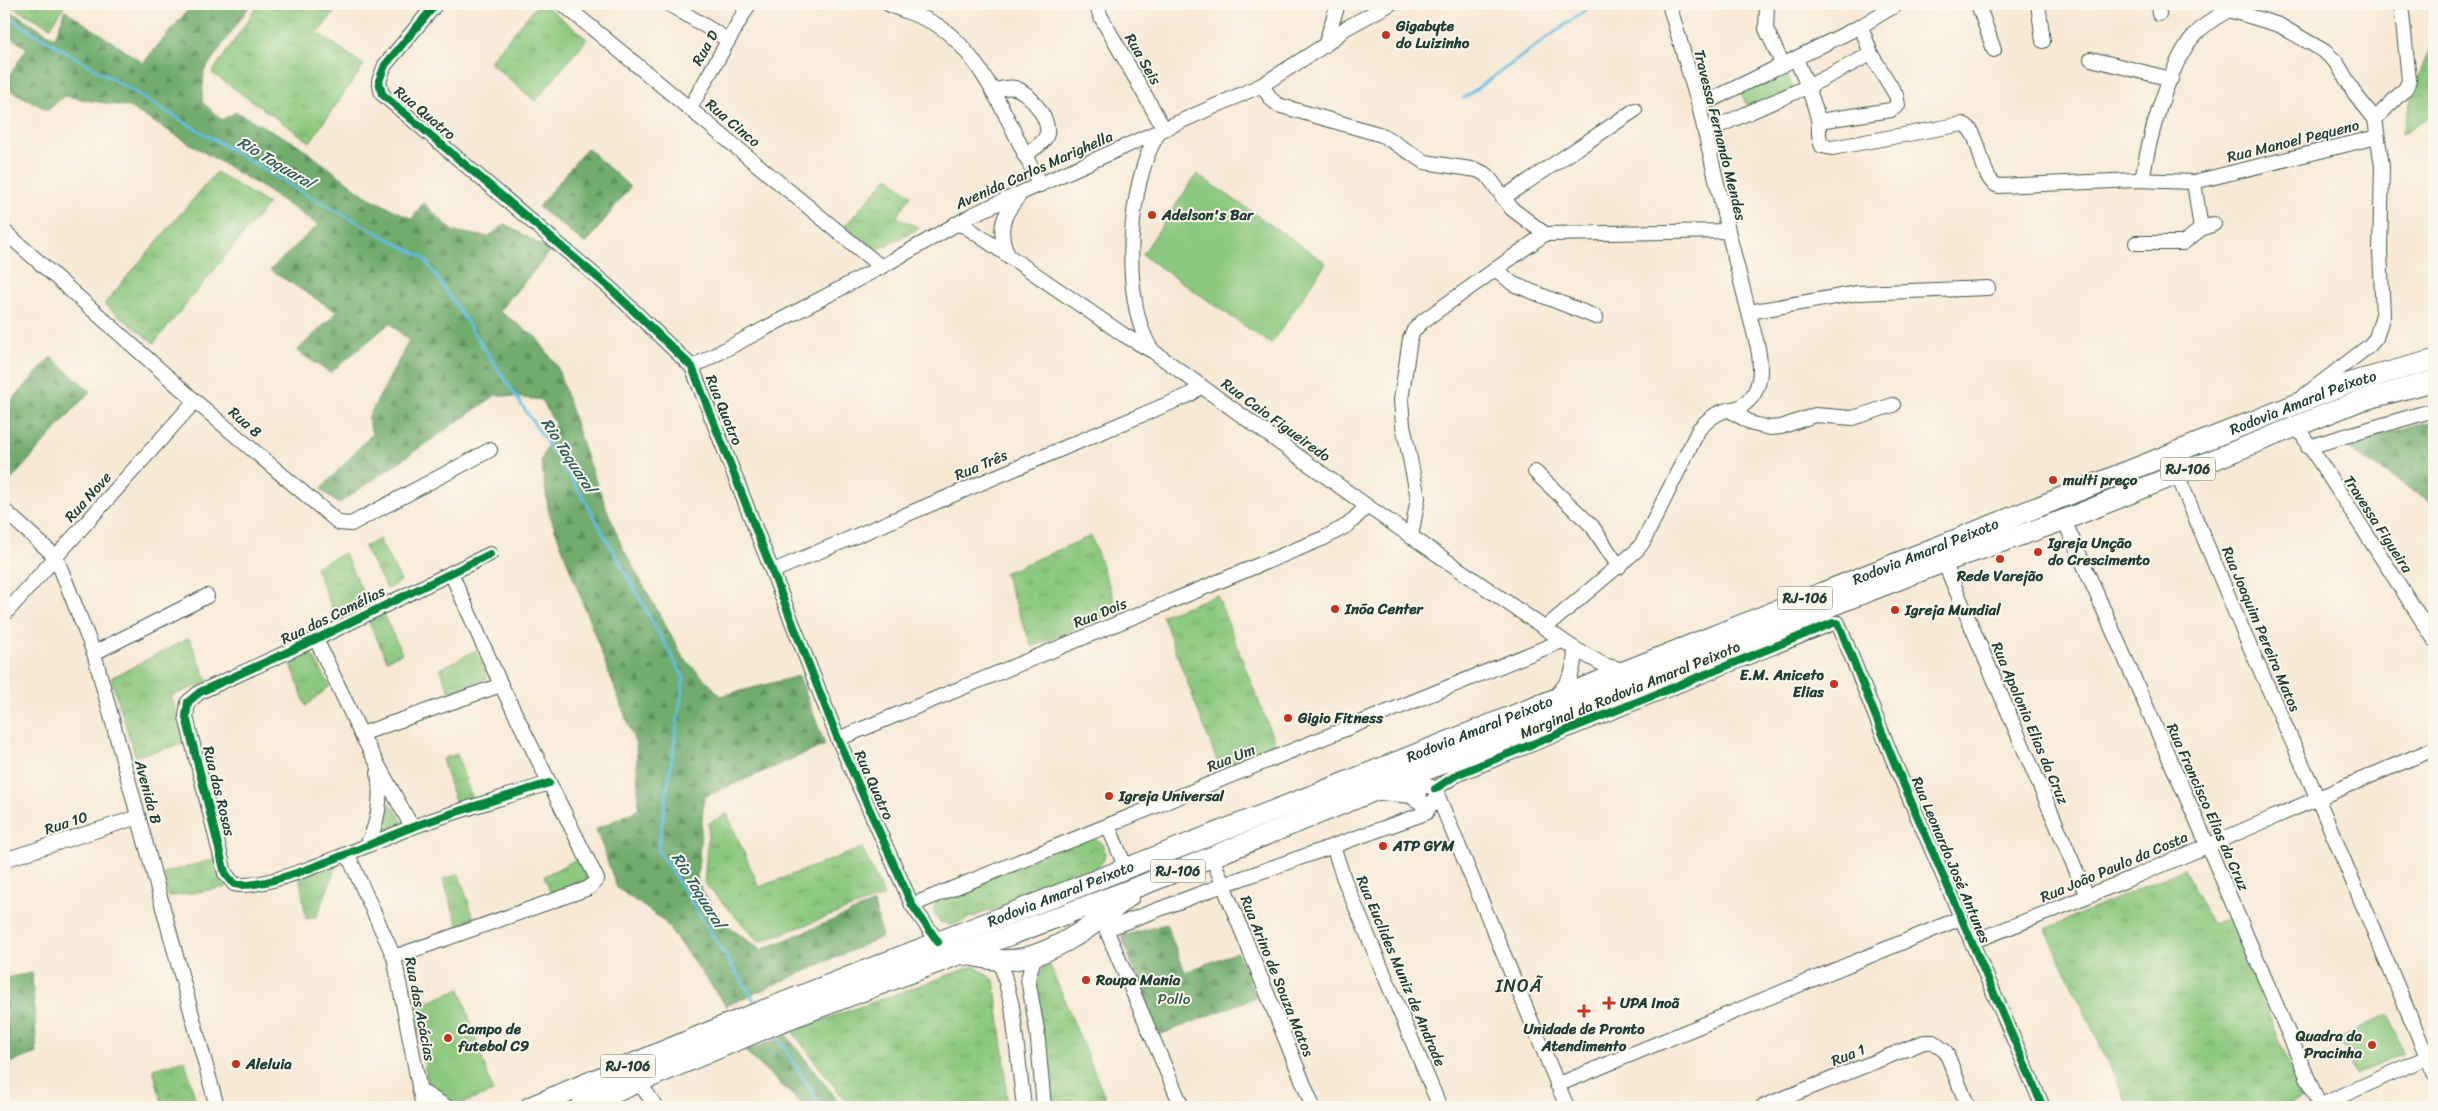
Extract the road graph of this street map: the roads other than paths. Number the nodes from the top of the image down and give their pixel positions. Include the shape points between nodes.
1 (436, 4) edge
2 (563, 4) edge
3 (669, 4) edge
4 (749, 4) edge
5 (888, 4) edge
6 (1096, 4) edge
7 (1338, 4) edge
8 (1390, 4) edge
9 (1669, 4) edge
10 (1767, 4) edge
11 (1978, 4) edge
12 (2038, 4) edge
13 (2401, 4) edge
14 (1894, 6) dead end
15 (2230, 7) edge
16 (1860, 26) junction
17 (728, 40) junction
18 (2043, 41) dead end
19 (1325, 46) junction
20 (1994, 50) dead end
21 (1871, 54) junction
22 (2091, 59) dead end
23 (1789, 62) junction
24 (2171, 79) junction
25 (1262, 85) junction
26 (1809, 86) junction
27 (992, 92) junction
28 (1699, 106) junction
29 (690, 108) junction
30 (1634, 110) dead end
31 (2375, 118) junction
32 (1819, 121) junction
33 (1163, 130) junction
34 (1705, 132) junction
35 (2377, 137) junction
36 (1126, 146) junction
37 (1024, 155) junction
38 (1143, 165) junction
39 (2142, 180) junction
40 (2194, 182) junction
41 (1040, 185) junction
42 (1022, 194) junction
43 (1503, 198) junction
44 (955, 224) junction
45 (2214, 224) dead end
46 (2201, 229) junction
47 (4, 231) edge
48 (1728, 231) junction
49 (1545, 234) junction
50 (2136, 243) dead end
51 (1008, 255) junction
52 (881, 266) junction
53 (1496, 269) junction
54 (1988, 288) dead end
55 (1749, 312) junction
56 (1596, 317) dead end
57 (1140, 327) junction
58 (1124, 335) junction
59 (1154, 352) junction
60 (2434, 360) edge
61 (692, 367) junction
62 (2430, 383) edge
63 (1201, 386) junction
64 (196, 401) junction
65 (1893, 405) dead end
66 (1729, 410) junction
67 (2434, 410) edge
68 (2293, 416) junction
69 (2308, 447) junction
70 (490, 450) dead end
71 (1535, 472) dead end
72 (2177, 474) junction
73 (1367, 506) junction
74 (4, 510) edge
75 (2064, 520) junction
76 (1411, 537) junction
77 (490, 554) dead end
78 (56, 557) junction
79 (1944, 562) junction
80 (1619, 567) junction
81 (773, 572) junction
82 (451, 573) junction
83 (207, 596) dead end
84 (4, 615) edge
85 (1838, 623) joint
86 (1544, 628) junction
87 (316, 639) junction
88 (2434, 639) edge
89 (1562, 641) junction
90 (1575, 649) junction
91 (94, 653) junction
92 (1624, 670) junction
93 (501, 685) junction
94 (1552, 700) junction
95 (188, 702) joint
96 (361, 734) junction
97 (838, 739) junction
98 (2434, 749) edge
99 (1454, 759) junction
100 (377, 765) junction
101 (548, 783) junction
102 (1379, 790) junction
103 (1428, 796) junction
104 (2317, 797) junction
105 (138, 817) junction
106 (1108, 826) junction
107 (412, 827) junction
108 (367, 845) junction
109 (1332, 846) junction
110 (2208, 846) junction
111 (348, 855) junction
112 (1212, 857) junction
113 (4, 860) edge
114 (1126, 868) junction
115 (1145, 884) junction
116 (1222, 885) junction
117 (2087, 896) junction
118 (912, 905) junction
119 (1961, 918) junction
120 (1105, 924) junction
121 (938, 942) junction
122 (1971, 942) junction
123 (961, 954) junction
124 (1035, 954) junction
125 (394, 957) junction
126 (1000, 960) junction
127 (1028, 979) junction
128 (1008, 984) junction
129 (775, 1015) junction
130 (729, 1033) junction
131 (2431, 1056) edge
132 (2434, 1074) edge
133 (639, 1082) junction
134 (1557, 1085) junction
135 (418, 1090) junction
136 (217, 1107) edge
137 (423, 1107) edge
138 (447, 1107) edge
139 (530, 1107) edge
140 (580, 1107) edge
141 (656, 1107) edge
142 (1024, 1107) edge
143 (1044, 1107) edge
144 (1182, 1107) edge
145 (1313, 1107) edge
146 (1440, 1107) edge
147 (1567, 1107) edge
148 (1762, 1107) edge
149 (1968, 1107) edge
150 (2043, 1107) edge
151 (2319, 1107) edge

1 - 61 street, Rua Quatro via 385,65 379,81 382,94 610,288
2 - 29 street, Rua Cinco
3 - 17 street
4 - 17 street, Rua D
5 - 27 street via 936,25 950,35 965,50
6 - 33 street, Rua Seis
7 - 19 street
8 - 19 street, Avenida Carlos Marighella via 1346,28
9 - 28 street, Travessa Fernando Mendes
10 - 23 street via 1766,30
11 - 20 street
12 - 18 street
13 - 31 street via 2409,80 2406,88
14 - 16 street
15 - 24 street via 2189,42
15 - 31 street via 2279,25 2324,51 2337,63 2355,94
16 - 21 street
16 - 23 street
17 - 29 street, Rua D
19 - 25 street, Avenida Carlos Marighella
21 - 26 street
21 - 32 street via 1896,95 1898,105 1891,110
22 - 24 street
23 - 26 street
23 - 28 street
24 - 39 street via 2148,149
25 - 33 street, Avenida Carlos Marighella
25 - 43 street via 1278,105 1382,135 1425,162 1477,170 1487,175
26 - 32 street
26 - 34 street
27 - 37 street
27 - 37 street via 1005,87 1016,88 1027,94 1044,120 1047,133 1043,142
28 - 34 street, Travessa Fernando Mendes
29 - 52 street, Rua Cinco
30 - 43 street
31 - 35 street
32 - 39 street, Rua Manoel Pequeno via 1820,142 1822,146 1832,148 1963,124 1971,129 1995,185
33 - 36 street, Avenida Carlos Marighella
33 - 38 street via 1152,144
34 - 48 street, Travessa Fernando Mendes
35 - 40 street, Rua Manoel Pequeno
35 - 68 street, Rua Manoel Pequeno via 2382,166 2380,251 2383,315 2376,338
36 - 38 street via 1136,152
36 - 41 street, Avenida Carlos Marighella
37 - 41 street
38 - 57 street via 1136,202 1133,256 1134,299
39 - 40 street, Rua Manoel Pequeno
40 - 46 street
41 - 42 street, Avenida Carlos Marighella
42 - 44 street, Avenida Carlos Marighella
42 - 51 street via 1007,211 1002,224 1002,240
43 - 49 street
44 - 51 street, Rua Caio Figueiredo via 966,226
44 - 52 street, Avenida Carlos Marighella
45 - 46 street
46 - 50 street via 2183,243
47 - 64 street, Rua 8
48 - 49 street, Travessa Fernando Mendes
48 - 55 street
49 - 53 street
51 - 58 street, Rua Caio Figueiredo
52 - 61 street, Avenida Carlos Marighella
53 - 56 street via 1512,284
53 - 76 street via 1423,321 1410,339 1401,400 1418,498
54 - 55 street via 1858,293
55 - 66 street via 1762,364 1760,382 1750,398 1740,407
57 - 58 street via 1135,333
57 - 59 street
58 - 59 street, Rua Caio Figueiredo
59 - 63 street, Rua Caio Figueiredo
60 - 68 highway, Rodovia Amaral Peixoto / RJ-106 via 2352,382
61 - 81 street, Rua Quatro
62 - 68 highway, Rodovia Amaral Peixoto / RJ-106
63 - 73 street, Rua Caio Figueiredo
63 - 81 street, Rua Três via 1189,395
64 - 70 street, Rua 8 via 333,521 345,525
64 - 78 street, Rua Nove
65 - 66 street via 1853,418 1814,415 1770,428 1753,424
66 - 80 street via 1710,418 1699,429 1644,542
67 - 69 street
68 - 69 street, Travessa Figueira
68 - 72 highway, Rodovia Amaral Peixoto / RJ-106
68 - 92 highway, Rodovia Amaral Peixoto / RJ-106
69 - 88 street, Travessa Figueira
71 - 80 street via 1592,526
72 - 75 highway, Rodovia Amaral Peixoto / RJ-106
72 - 104 street, Rua Joaquim Pereira Matos
73 - 76 street, Rua Caio Figueiredo
73 - 97 street, Rua Dois via 1348,525 1324,538
74 - 78 street, Avenida B
75 - 79 highway, Rodovia Amaral Peixoto / RJ-106
75 - 110 street, Rua Francisco Elias da Cruz
76 - 86 street, Rua Caio Figueiredo
77 - 82 street, Rua das Camélias
78 - 84 street, Rua Nove
78 - 91 street, Avenida B
79 - 99 highway, Rodovia Amaral Peixoto / RJ-106
79 - 117 street, Rua Apolonio Elias da Cruz
80 - 86 street
81 - 97 street, Rua Quatro
82 - 87 street, Rua das Camélias
82 - 93 street
83 - 91 street
85 - 103 street, Marginal da Rodovia Amaral Peixoto via 1458,774
85 - 119 street, Rua Leonardo José Antunes
86 - 89 street, Rua Caio Figueiredo
87 - 95 street, Rua das Camélias via 200,692
87 - 96 street
89 - 90 street, Rua Caio Figueiredo
89 - 106 street, Rua Um
90 - 92 street, Rua Caio Figueiredo via 1604,666
90 - 94 street via 1574,670
91 - 105 street, Avenida B
92 - 94 highway, Rodovia Amaral Peixoto / RJ-106
93 - 96 street
93 - 101 street
94 - 114 highway, Rodovia Amaral Peixoto / RJ-106
95 - 111 street, Rua das Rosas via 186,717 229,880 234,884 251,886
96 - 100 street
97 - 118 street, Rua Quatro
98 - 104 street, Rua João Paulo da Costa
99 - 102 highway, Rodovia Amaral Peixoto / RJ-106
99 - 103 highway via 1442,770
100 - 107 street
100 - 108 street via 379,804
101 - 107 street
101 - 125 street via 596,875 596,883
102 - 103 highway
102 - 112 highway, Rodovia Amaral Peixoto / RJ-106
103 - 109 street via 1405,820
103 - 134 street via 1439,818 1449,826
104 - 110 street, Rua João Paulo da Costa
104 - 131 street, Rua Joaquim Pereira Matos
105 - 113 street, Rua 10
105 - 136 street, Avenida B
106 - 114 street
106 - 118 street, Rua Um
107 - 108 street
108 - 111 street
109 - 116 street
109 - 146 street, Rua Euclides Muniz de Andrade
110 - 117 street, Rua João Paulo da Costa
110 - 151 street, Rua Francisco Elias da Cruz
111 - 125 street, Rua das Acácias
112 - 115 highway, Rodovia Amaral Peixoto / RJ-106
112 - 116 street, Rua Arino de Souza Matos
114 - 121 highway, Rodovia Amaral Peixoto / RJ-106
115 - 120 highway
115 - 123 highway, Rodovia Amaral Peixoto / RJ-106
116 - 120 street
116 - 145 street, Rua Arino de Souza Matos
117 - 122 street, Rua João Paulo da Costa
118 - 121 street, Rua Quatro
119 - 122 street, Rua Leonardo José Antunes
119 - 134 street
120 - 124 highway
120 - 144 street
121 - 129 highway, Rodovia Amaral Peixoto / RJ-106
122 - 150 street, Rua Leonardo José Antunes
123 - 126 highway
123 - 129 highway, Rodovia Amaral Peixoto / RJ-106
124 - 126 highway
124 - 127 street
125 - 135 street, Rua das Acácias
126 - 128 street
127 - 128 street
127 - 143 street via 1037,1030
128 - 142 street
129 - 130 highway, Rodovia Amaral Peixoto / RJ-106
130 - 133 highway, Rodovia Amaral Peixoto / RJ-106
130 - 139 highway, Rodovia Amaral Peixoto / RJ-106
131 - 132 street, Rua Joaquim Pereira Matos
131 - 151 street
133 - 140 highway, Rodovia Amaral Peixoto / RJ-106
133 - 141 street
134 - 147 street
135 - 137 street, Rua das Acácias
135 - 138 street
148 - 149 street, Rua 1 via 1924,1042 1932,1042 1946,1052

